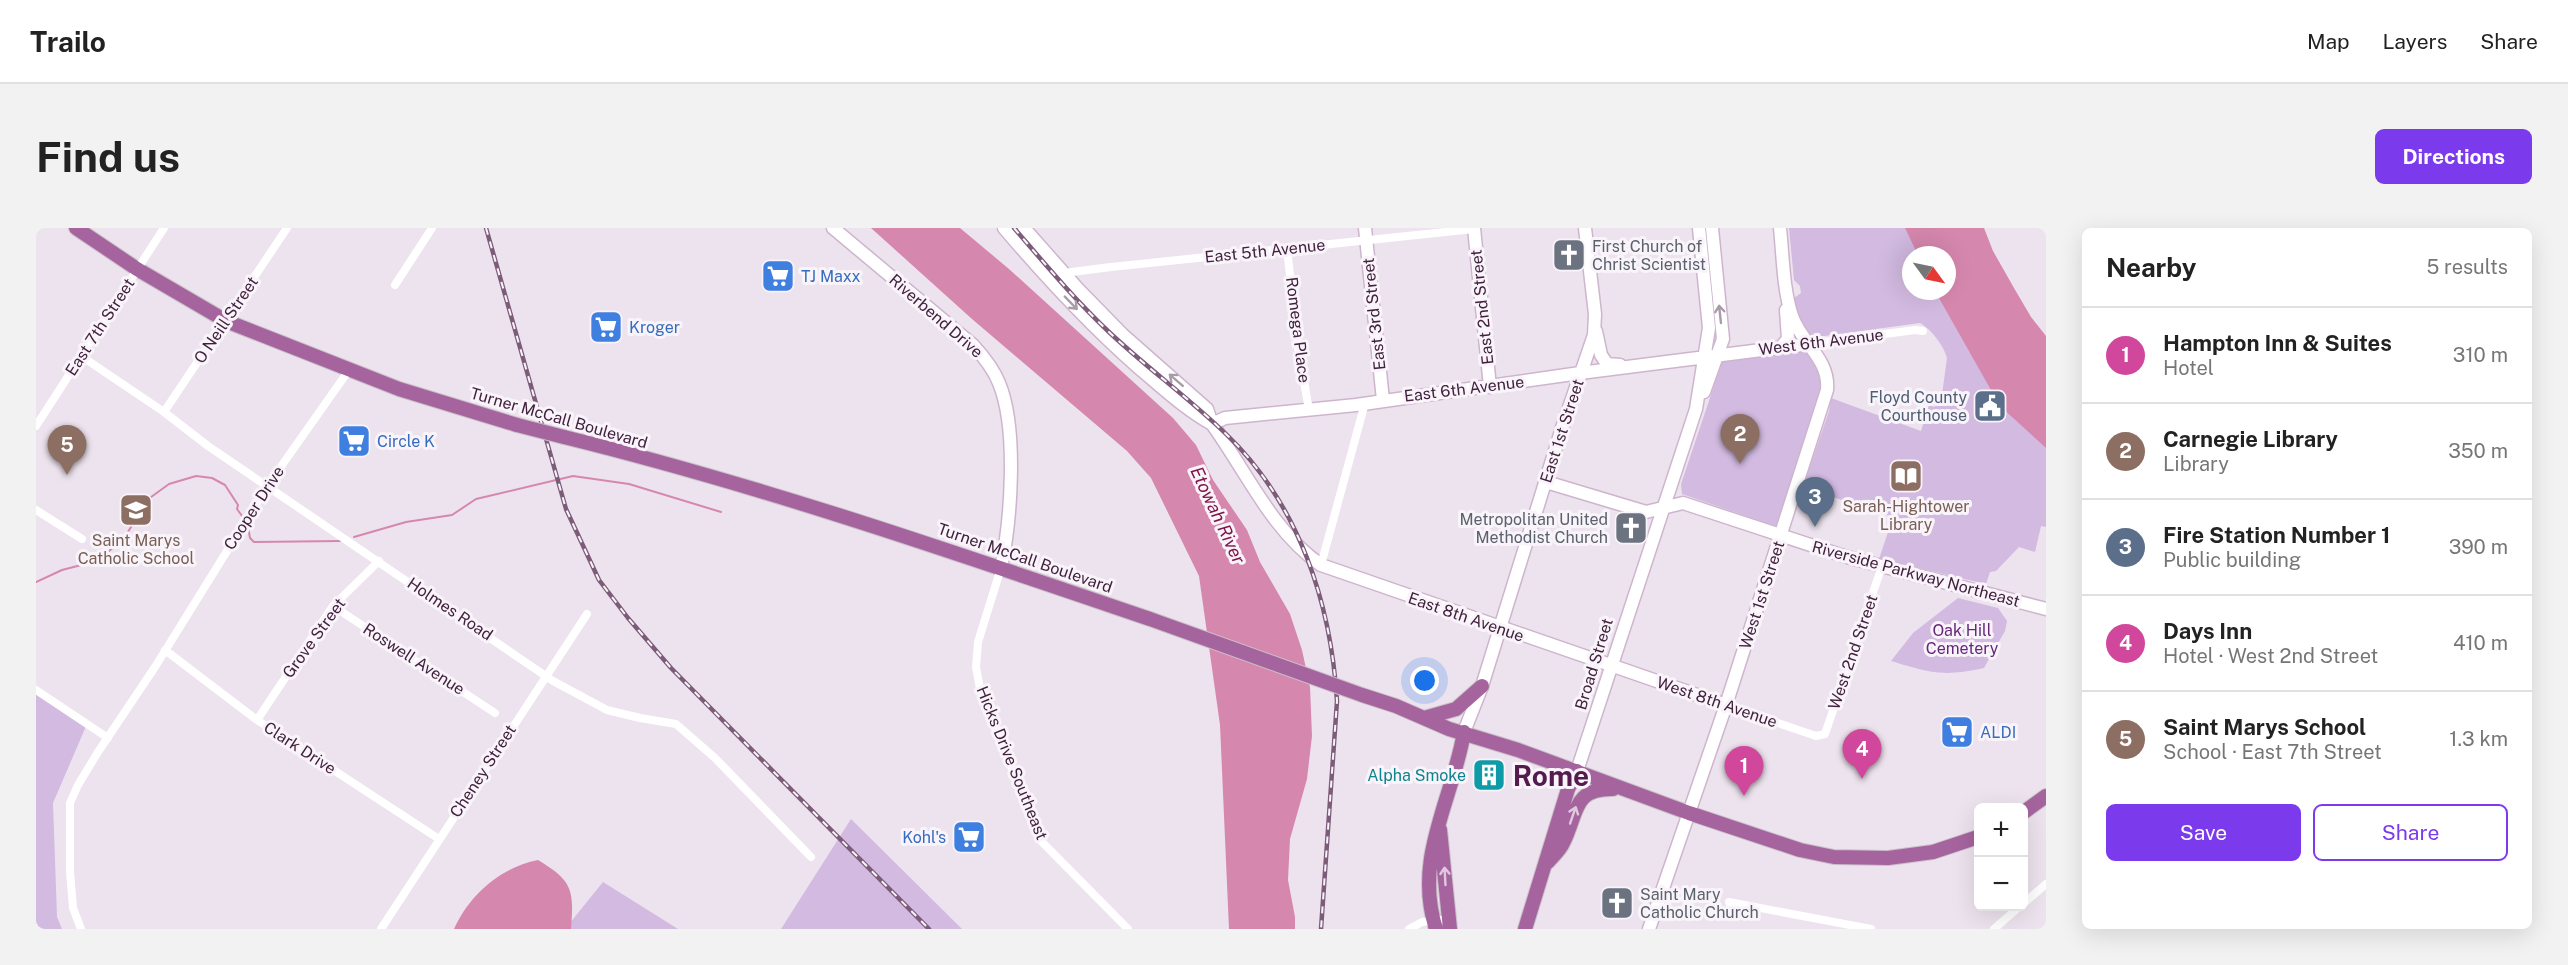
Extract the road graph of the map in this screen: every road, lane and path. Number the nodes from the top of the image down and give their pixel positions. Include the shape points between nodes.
1 (76, 228) edge
2 (164, 228) edge
3 (287, 228) edge
4 (432, 228) edge
5 (832, 228) edge
6 (1005, 228) edge
7 (1024, 228) edge
8 (1478, 228) edge
9 (1585, 228) edge
10 (1699, 228) edge
11 (1712, 228) edge
12 (1780, 228) edge
13 (1365, 234) edge
14 (1287, 249) junction
15 (137, 269) junction
16 (1064, 273) junction
17 (1047, 278) junction
18 (395, 285) dead end
19 (1787, 297) junction
20 (226, 321) junction
21 (1595, 326) junction
22 (1923, 331) dead end
23 (1809, 344) junction
24 (1780, 347) junction
25 (1718, 355) junction
26 (81, 356) junction
27 (1705, 356) junction
28 (1639, 366) junction
29 (349, 370) junction
30 (1580, 373) junction
31 (1490, 387) junction
32 (1383, 400) junction
33 (1365, 403) junction
34 (1309, 410) junction
35 (1695, 410) junction
36 (164, 411) junction
37 (1212, 424) junction
38 (36, 426) edge
39 (1546, 482) junction
40 (268, 485) junction
41 (1662, 509) junction
42 (36, 510) edge
43 (1781, 535) junction
44 (82, 539) dead end
45 (378, 561) junction
46 (1321, 565) junction
47 (1882, 566) junction
48 (1001, 568) junction
49 (333, 606) junction
50 (2046, 609) edge
51 (587, 614) dead end
52 (1500, 628) junction
53 (165, 650) junction
54 (1612, 666) junction
55 (547, 674) junction
56 (1482, 686) junction
57 (36, 690) edge
58 (1726, 705) junction
59 (495, 713) dead end
60 (1424, 718) junction
61 (257, 720) junction
62 (1464, 732) junction
63 (1821, 736) joint
64 (108, 738) junction
65 (1576, 771) junction
66 (1622, 789) junction
67 (2046, 795) edge
68 (2028, 809) edge
69 (1689, 813) junction
70 (1439, 824) junction
71 (439, 839) junction
72 (1974, 839) edge
73 (811, 857) dead end
74 (1545, 866) junction
75 (2046, 884) edge
76 (2028, 900) edge
77 (1729, 902) dead end
78 (2014, 911) edge
79 (1434, 924) edge
80 (1449, 924) edge
81 (81, 929) edge
82 (381, 929) edge
83 (1128, 929) edge
84 (1409, 929) edge
85 (1525, 929) edge
86 (1649, 929) edge
87 (1871, 929) edge
88 (1994, 929) edge

1 - 15 main road, Turner McCall Boulevard
2 - 15 street, East 7th Street
3 - 20 street, O Neill Street
4 - 18 street
5 - 48 street, Riverbend Drive via 973,345 995,375 1005,400 1010,477 1010,519
6 - 17 street
7 - 16 street, East 8th Avenue
8 - 13 street, East 5th Avenue
8 - 31 street, East 2nd Street
9 - 21 street, East 1st Street
10 - 27 street, Broad Street via 1709,328
25 -> 11 street, Broad Street via 1723,339
12 - 19 street, West 1st Street
13 - 14 street, East 5th Avenue
13 - 32 street, East 3rd Street
14 - 16 street, East 5th Avenue
14 - 34 street, Romega Place
15 - 20 main road, Turner McCall Boulevard
15 - 26 street, East 7th Street
16 - 17 street, East 5th Avenue
37 -> 16 street, East 8th Avenue via 1207,409 1123,334
17 -> 37 street via 1138,368 1192,413
19 - 23 street, West 1st Street via 1793,320
19 - 24 street via 1788,339
20 - 29 main road, Turner McCall Boulevard
20 - 36 street, O Neill Street
21 - 28 street via 1600,355 1607,364
21 - 30 street, East 1st Street
22 - 23 street, West 6th Avenue
23 - 24 street, West 6th Avenue
23 - 43 street, West 1st Street via 1827,374 1827,390
24 - 25 street, West 6th Avenue
25 - 27 street, East 6th Avenue
25 - 35 street, Broad Street
26 - 36 street, Holmes Road
26 - 38 street, East 7th Street
27 - 28 street, East 6th Avenue
27 - 35 street, Broad Street
28 - 30 street, East 6th Avenue
29 - 40 street, Cooper Drive
29 - 48 main road, Turner McCall Boulevard, bridge via 517,425 795,501
30 - 31 street, East 6th Avenue
30 - 39 street, East 1st Street
31 - 32 street, East 6th Avenue
32 - 33 street, East 6th Avenue
33 - 34 street, East 6th Avenue
33 - 46 street
34 - 37 street, East 6th Avenue via 1225,418
35 - 41 street, Broad Street
36 - 40 street, Holmes Road via 208,446
37 - 46 street, East 8th Avenue via 1295,544
39 - 41 street, Riverside Parkway Northeast via 1646,512
39 - 52 street, East 1st Street
40 - 45 street, Holmes Road
40 - 53 street, Cooper Drive
41 - 43 street, Riverside Parkway Northeast via 1683,503
41 - 54 street, Broad Street
42 - 44 street
43 - 47 street, Riverside Parkway Northeast
43 - 58 street, West 1st Street
45 - 49 street, Grove Street
45 - 55 street, Holmes Road
46 - 52 street, East 8th Avenue
47 - 50 street, Riverside Parkway Northeast
47 - 63 street, West 2nd Street via 1825,734
48 - 60 main road, Turner McCall Boulevard, bridge
48 - 83 street, Hicks Drive Southeast via 978,642 976,667 981,694 1042,842
49 - 59 street, Roswell Avenue
49 - 61 street, Grove Street
51 - 55 street, Cheney Street
52 - 54 street, East 8th Avenue
52 - 56 street, East 1st Street
53 - 61 street, Clark Drive
53 - 64 street, Cooper Drive
54 - 58 street, West 8th Avenue
54 - 65 street, Broad Street
55 - 71 street, Cheney Street
55 - 73 street, Holmes Road via 607,710 676,724 716,758
56 - 60 main road via 1456,709
56 - 62 street, East 1st Street
57 - 64 street
58 - 63 street, West 8th Avenue
58 - 69 street, West 1st Street
60 - 62 main road, Turner McCall Boulevard
61 - 71 street, Clark Drive
62 - 65 main road, Turner McCall Boulevard
62 - 70 main road
64 - 81 street, Cooper Drive via 70,803 73,908
65 - 66 main road, Turner McCall Boulevard
65 - 74 main road, Broad Street
66 - 69 main road, Turner McCall Boulevard
74 -> 66 main road via 1562,845 1581,799 1600,789
67 - 68 main road
69 - 72 main road, Turner McCall Boulevard via 1800,850 1834,856 1888,858 1922,854
69 - 86 street, West 1st Street
70 - 79 main road via 1430,853 1428,883
80 -> 70 main road
71 - 82 street, Cheney Street
74 - 85 main road, Broad Street
75 - 76 street
77 - 87 street
78 - 88 street
79 - 80 street
79 - 84 street via 1422,922

